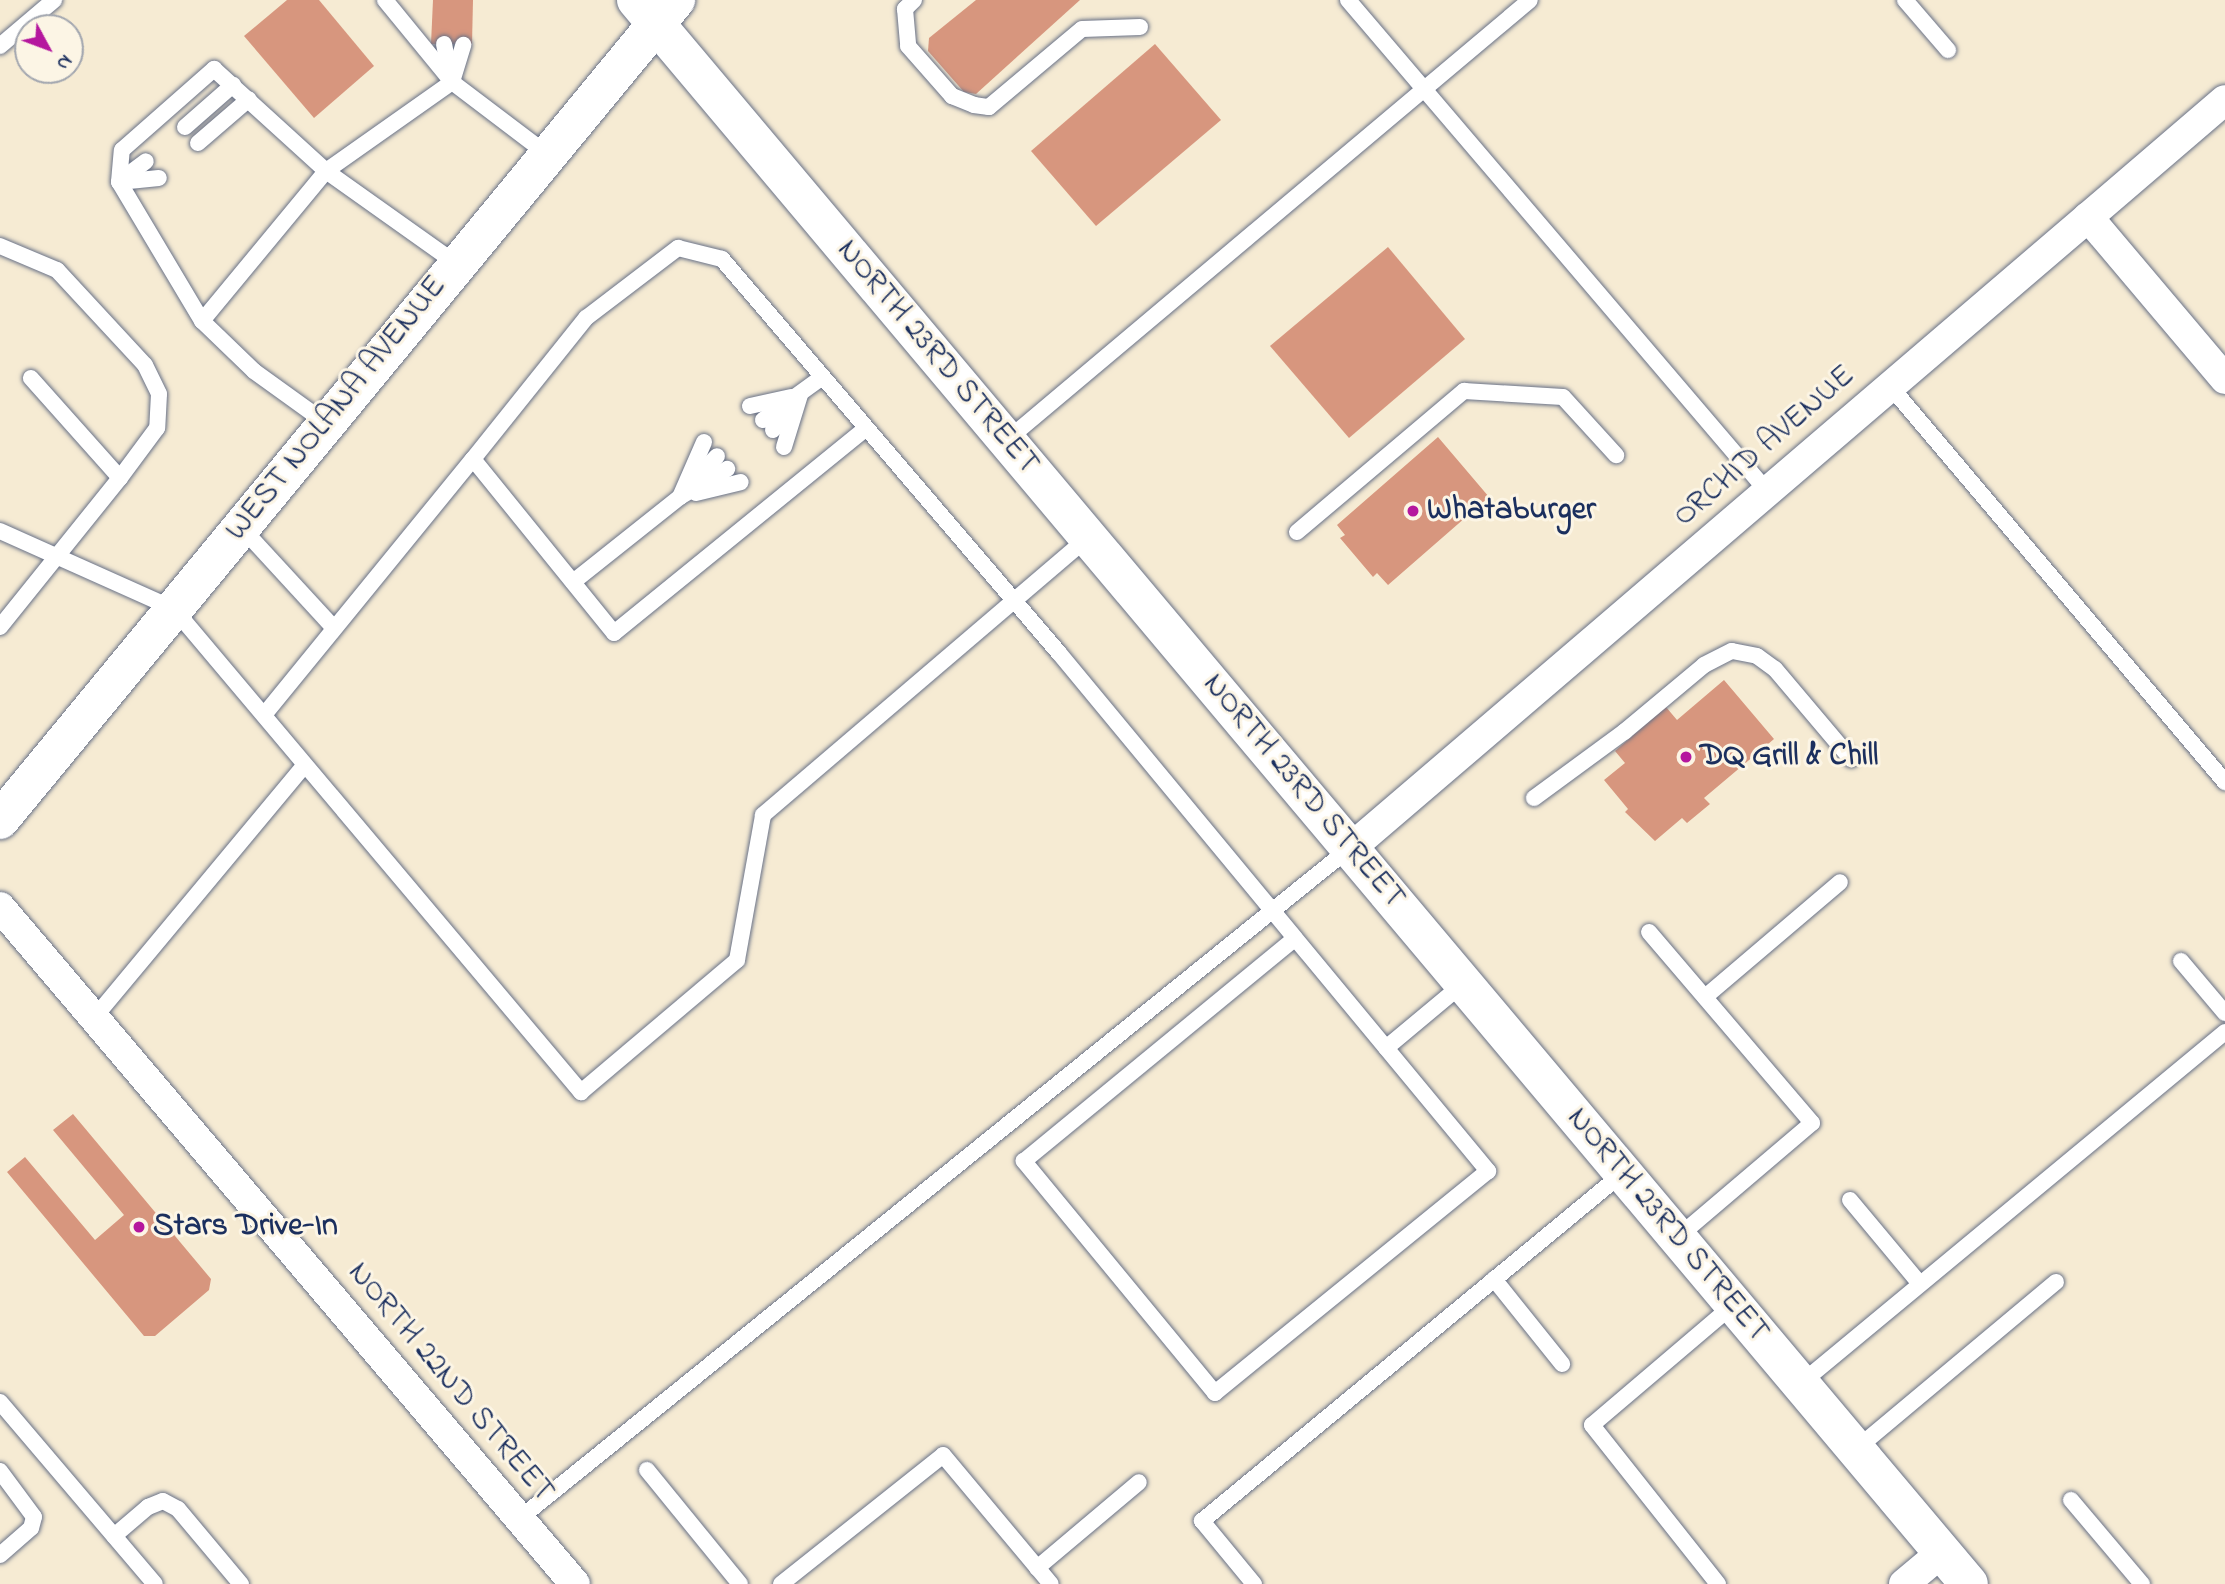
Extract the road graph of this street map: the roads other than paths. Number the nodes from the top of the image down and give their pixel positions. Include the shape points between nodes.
1 (54, 0) edge
2 (385, 0) edge
3 (914, 0) edge
4 (1348, 0) edge
5 (1530, 0) edge
6 (1905, 0) edge
7 (655, 8) edge
8 (1140, 27) dead end
9 (444, 44) dead end
10 (463, 45) dead end
11 (0, 46) edge
12 (1948, 50) dead end
13 (452, 82) junction
14 (233, 85) junction
15 (1424, 88) junction
16 (249, 99) junction
17 (2225, 100) edge
18 (185, 127) dead end
19 (198, 143) dead end
20 (547, 155) junction
21 (146, 161) dead end
22 (326, 171) junction
23 (159, 177) dead end
24 (118, 182) junction
25 (2088, 217) junction
26 (0, 246) edge
27 (457, 264) junction
28 (202, 321) junction
29 (31, 378) dead end
30 (821, 378) junction
31 (2225, 379) edge
32 (1890, 387) junction
33 (800, 395) junction
34 (750, 406) dead end
35 (326, 423) junction
36 (768, 425) dead end
37 (864, 430) junction
38 (1006, 440) junction
39 (704, 442) dead end
40 (784, 447) dead end
41 (1616, 455) dead end
42 (473, 459) junction
43 (722, 462) dead end
44 (120, 478) junction
45 (741, 482) dead end
46 (1768, 491) junction
47 (680, 497) junction
48 (241, 527) junction
49 (0, 531) edge
50 (1297, 532) dead end
51 (1088, 537) junction
52 (58, 555) junction
53 (573, 582) junction
54 (1014, 601) junction
55 (174, 609) junction
56 (0, 627) edge
57 (334, 628) junction
58 (264, 715) junction
59 (1851, 759) dead end
60 (305, 765) junction
61 (2225, 782) edge
62 (1534, 798) dead end
63 (5, 801) edge
64 (1351, 848) junction
65 (1840, 882) dead end
66 (0, 906) edge
67 (1272, 912) junction
68 (1649, 932) dead end
69 (1294, 939) junction
70 (2181, 961) dead end
71 (1464, 983) junction
72 (1705, 997) junction
73 (2225, 1013) edge
74 (94, 1018) junction
75 (2225, 1032) edge
76 (1386, 1048) junction
77 (1623, 1172) junction
78 (1850, 1200) dead end
79 (1677, 1238) junction
80 (1494, 1279) junction
81 (2056, 1282) dead end
82 (1920, 1284) junction
83 (1734, 1304) junction
84 (1562, 1364) dead end
85 (1800, 1384) junction
86 (0, 1402) edge
87 (1855, 1450) junction
88 (647, 1470) dead end
89 (0, 1471) edge
90 (1139, 1482) dead end
91 (2071, 1500) dead end
92 (519, 1519) junction
93 (114, 1536) junction
94 (1941, 1553) junction
95 (0, 1555) edge
96 (1037, 1568) junction
97 (233, 1581) edge
98 (155, 1584) edge
99 (575, 1584) edge
100 (740, 1584) edge
101 (781, 1584) edge
102 (1051, 1584) edge
103 (1254, 1584) edge
104 (1718, 1584) edge
105 (1904, 1584) edge
106 (1969, 1584) edge
107 (2142, 1584) edge

1 - 11 lane
2 - 13 lane
3 - 8 lane via 905,9 908,46 952,96 989,107 1082,29
4 - 15 lane
5 - 15 lane
6 - 12 lane
7 - 20 main road, WEST NOLANA AVENUE
7 - 38 main road, NORTH 23RD STREET
9 - 13 lane
10 - 13 lane
13 - 20 lane
13 - 22 lane
14 - 16 lane
14 - 18 lane
14 - 24 lane via 214,69 122,150
15 - 38 lane
15 - 46 lane
16 - 19 lane
16 - 22 lane
17 - 25 street, ORCHID AVENUE
20 - 27 main road, WEST NOLANA AVENUE
21 - 24 lane
22 - 27 lane
22 - 28 lane
23 - 24 lane
24 - 28 lane
25 - 31 street
25 - 32 street, ORCHID AVENUE
26 - 44 lane via 57,271 145,365 159,394 157,428
27 - 35 main road, WEST NOLANA AVENUE
28 - 35 lane via 254,371
29 - 44 lane
30 - 33 lane
30 - 37 lane
30 - 42 lane via 722,259 678,247 586,318
32 - 46 street, ORCHID AVENUE
32 - 61 lane
33 - 34 lane
33 - 36 lane
33 - 40 lane
35 - 48 main road, WEST NOLANA AVENUE
37 - 53 lane via 614,633
37 - 54 lane
38 - 51 main road, NORTH 23RD STREET
39 - 47 lane
41 - 50 lane via 1563,397 1464,391
42 - 53 lane
42 - 57 lane
43 - 47 lane
44 - 52 lane
45 - 47 lane
46 - 64 street, ORCHID AVENUE
47 - 53 lane
48 - 55 main road, WEST NOLANA AVENUE
48 - 57 lane
49 - 52 lane
51 - 54 lane
51 - 64 main road, NORTH 23RD STREET
52 - 55 lane
52 - 56 lane
54 - 60 lane via 762,815 737,960 581,1092
54 - 67 lane
55 - 58 lane
55 - 63 main road, WEST NOLANA AVENUE
57 - 58 lane
58 - 60 lane
59 - 62 lane via 1775,669 1757,656 1732,651 1704,665 1624,733
60 - 74 lane
64 - 67 lane
64 - 71 main road, NORTH 23RD STREET
65 - 72 lane
66 - 74 street, NORTH 22ND STREET
67 - 69 lane
67 - 92 lane
68 - 72 lane
69 - 76 lane
69 - 76 lane via 1024,1161 1216,1393 1488,1171
70 - 73 lane
71 - 76 lane
71 - 77 main road, NORTH 23RD STREET
72 - 79 lane via 1811,1123
74 - 92 street, NORTH 22ND STREET
75 - 82 lane
77 - 79 main road, NORTH 23RD STREET
77 - 80 lane
78 - 82 lane
79 - 83 main road, NORTH 23RD STREET
80 - 84 lane
80 - 103 lane via 1202,1521
81 - 87 lane
82 - 85 lane
83 - 85 main road, NORTH 23RD STREET
83 - 104 lane via 1592,1425
85 - 87 main road, NORTH 23RD STREET
86 - 93 lane
87 - 94 main road, NORTH 23RD STREET
88 - 100 lane
89 - 95 lane via 34,1517 31,1528
90 - 96 lane
91 - 107 lane
92 - 99 street, NORTH 22ND STREET
93 - 97 lane via 148,1507 163,1502 178,1508
93 - 98 lane
94 - 105 street
94 - 106 main road, NORTH 23RD STREET
96 - 101 lane via 943,1455
96 - 102 lane

